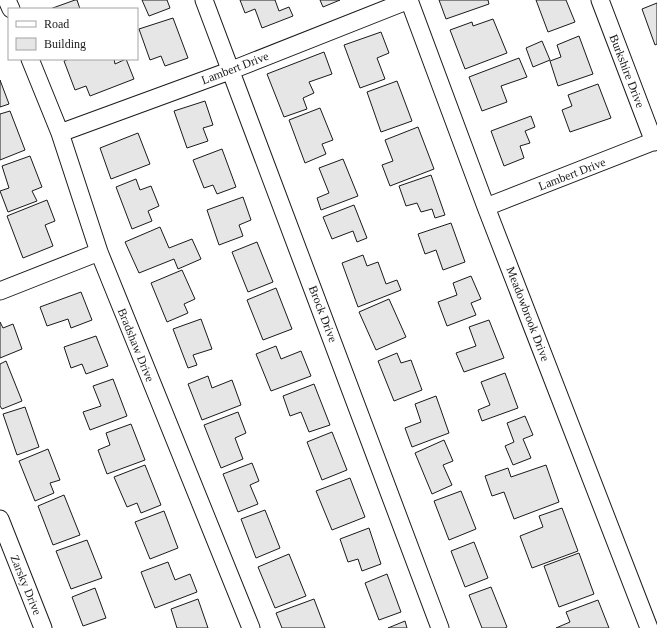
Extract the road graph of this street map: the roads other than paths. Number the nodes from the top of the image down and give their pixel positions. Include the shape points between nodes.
1 (204, 0) edge
2 (409, 0) edge
3 (600, 0) edge
4 (30, 60) edge
5 (232, 70) junction
6 (60, 133) junction
7 (655, 141) edge
8 (486, 207) junction
9 (99, 252) junction
10 (0, 291) edge
11 (0, 519) edge
12 (43, 628) edge
13 (251, 628) edge
14 (440, 628) edge
15 (649, 628) edge

1 - 5 street, Brock Drive
2 - 5 street, Lambert Drive
2 - 8 street, Meadowbrook Drive
3 - 7 street, Burkshire Drive
4 - 6 street, Bradshaw Drive
5 - 6 street, Lambert Drive
5 - 14 street, Brock Drive
6 - 9 street, Bradshaw Drive
7 - 8 street, Lambert Drive
8 - 15 street, Meadowbrook Drive
9 - 10 street
9 - 13 street, Bradshaw Drive
11 - 12 street, Zarsky Drive

